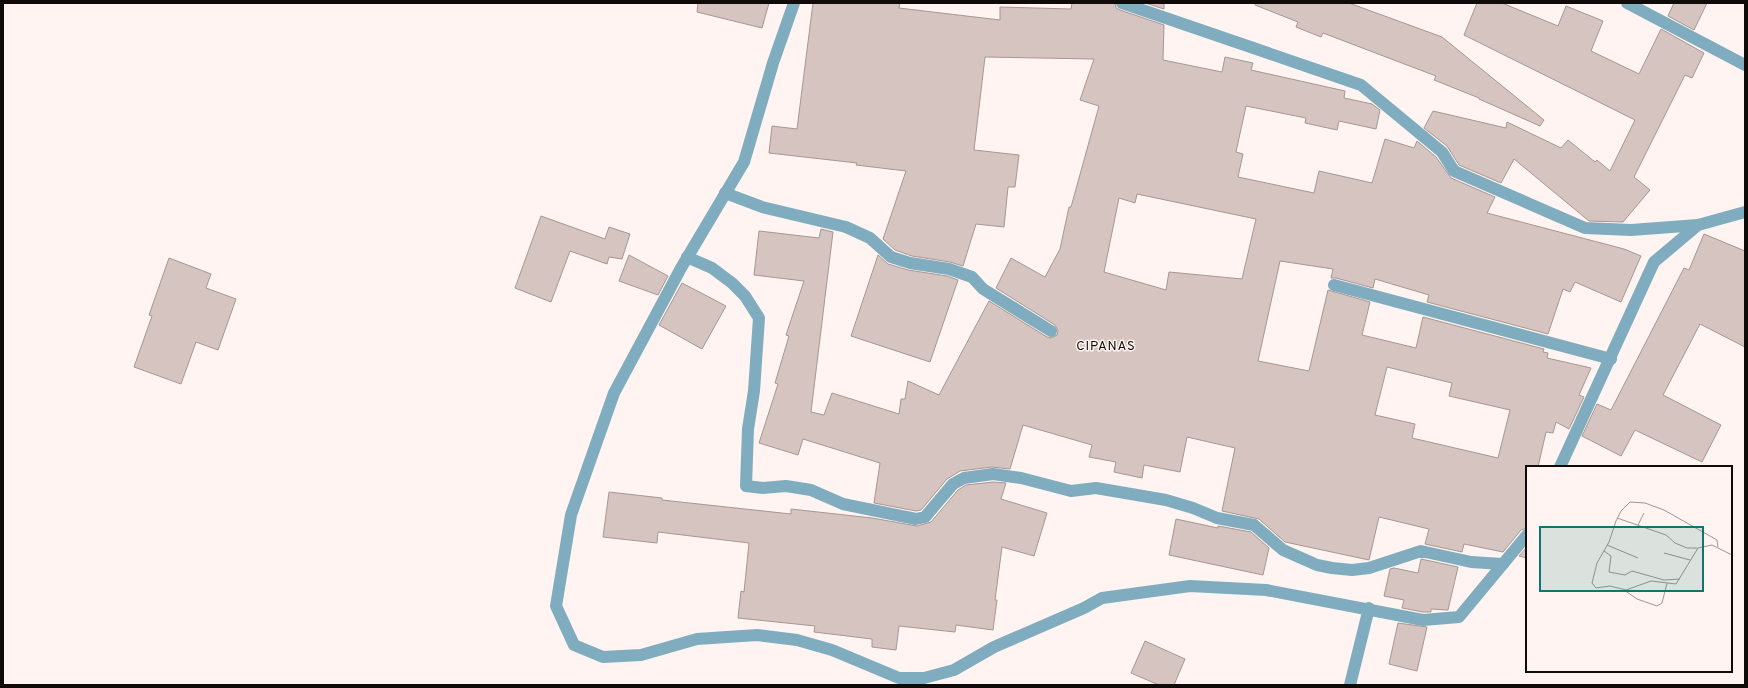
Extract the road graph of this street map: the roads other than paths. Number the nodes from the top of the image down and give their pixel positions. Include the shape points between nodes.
1 (794, 3) edge
2 (1122, 3) edge
3 (1627, 3) edge
4 (1745, 65) edge
5 (725, 193) junction
6 (1745, 212) edge
7 (1698, 225) junction
8 (687, 258) junction
9 (1334, 285) dead end
10 (1051, 331) dead end
11 (1611, 359) junction
12 (1560, 466) edge
13 (1526, 536) edge
14 (1503, 564) junction
15 (1369, 608) junction
16 (903, 681) edge
17 (1350, 685) edge

1 - 5 street via 773,63 744,162
2 - 7 street via 1361,85 1442,152 1454,171 1585,228 1631,230
3 - 4 street
5 - 8 street
5 - 10 street via 762,207 846,227 870,238 891,256 910,263 949,269 972,277 983,289
6 - 7 street
7 - 11 street via 1654,262
8 - 14 street via 712,268 732,283 745,296 760,318 748,429 746,486 786,486 811,490 843,504 916,519 925,517 953,484 964,478 993,474 1021,478 1071,491 1096,488 1166,500 1217,518 1254,525 1283,550 1317,565 1332,568 1369,568 1421,551 1471,562
8 - 16 street via 614,393 571,516 556,606 574,645 603,657 640,654 697,639 757,635 797,640 832,650
9 - 11 street
11 - 12 street
13 - 14 street
14 - 15 street via 1459,617 1424,620
15 - 16 street via 1266,590 1190,586 1102,598 994,647 954,670
15 - 17 street

